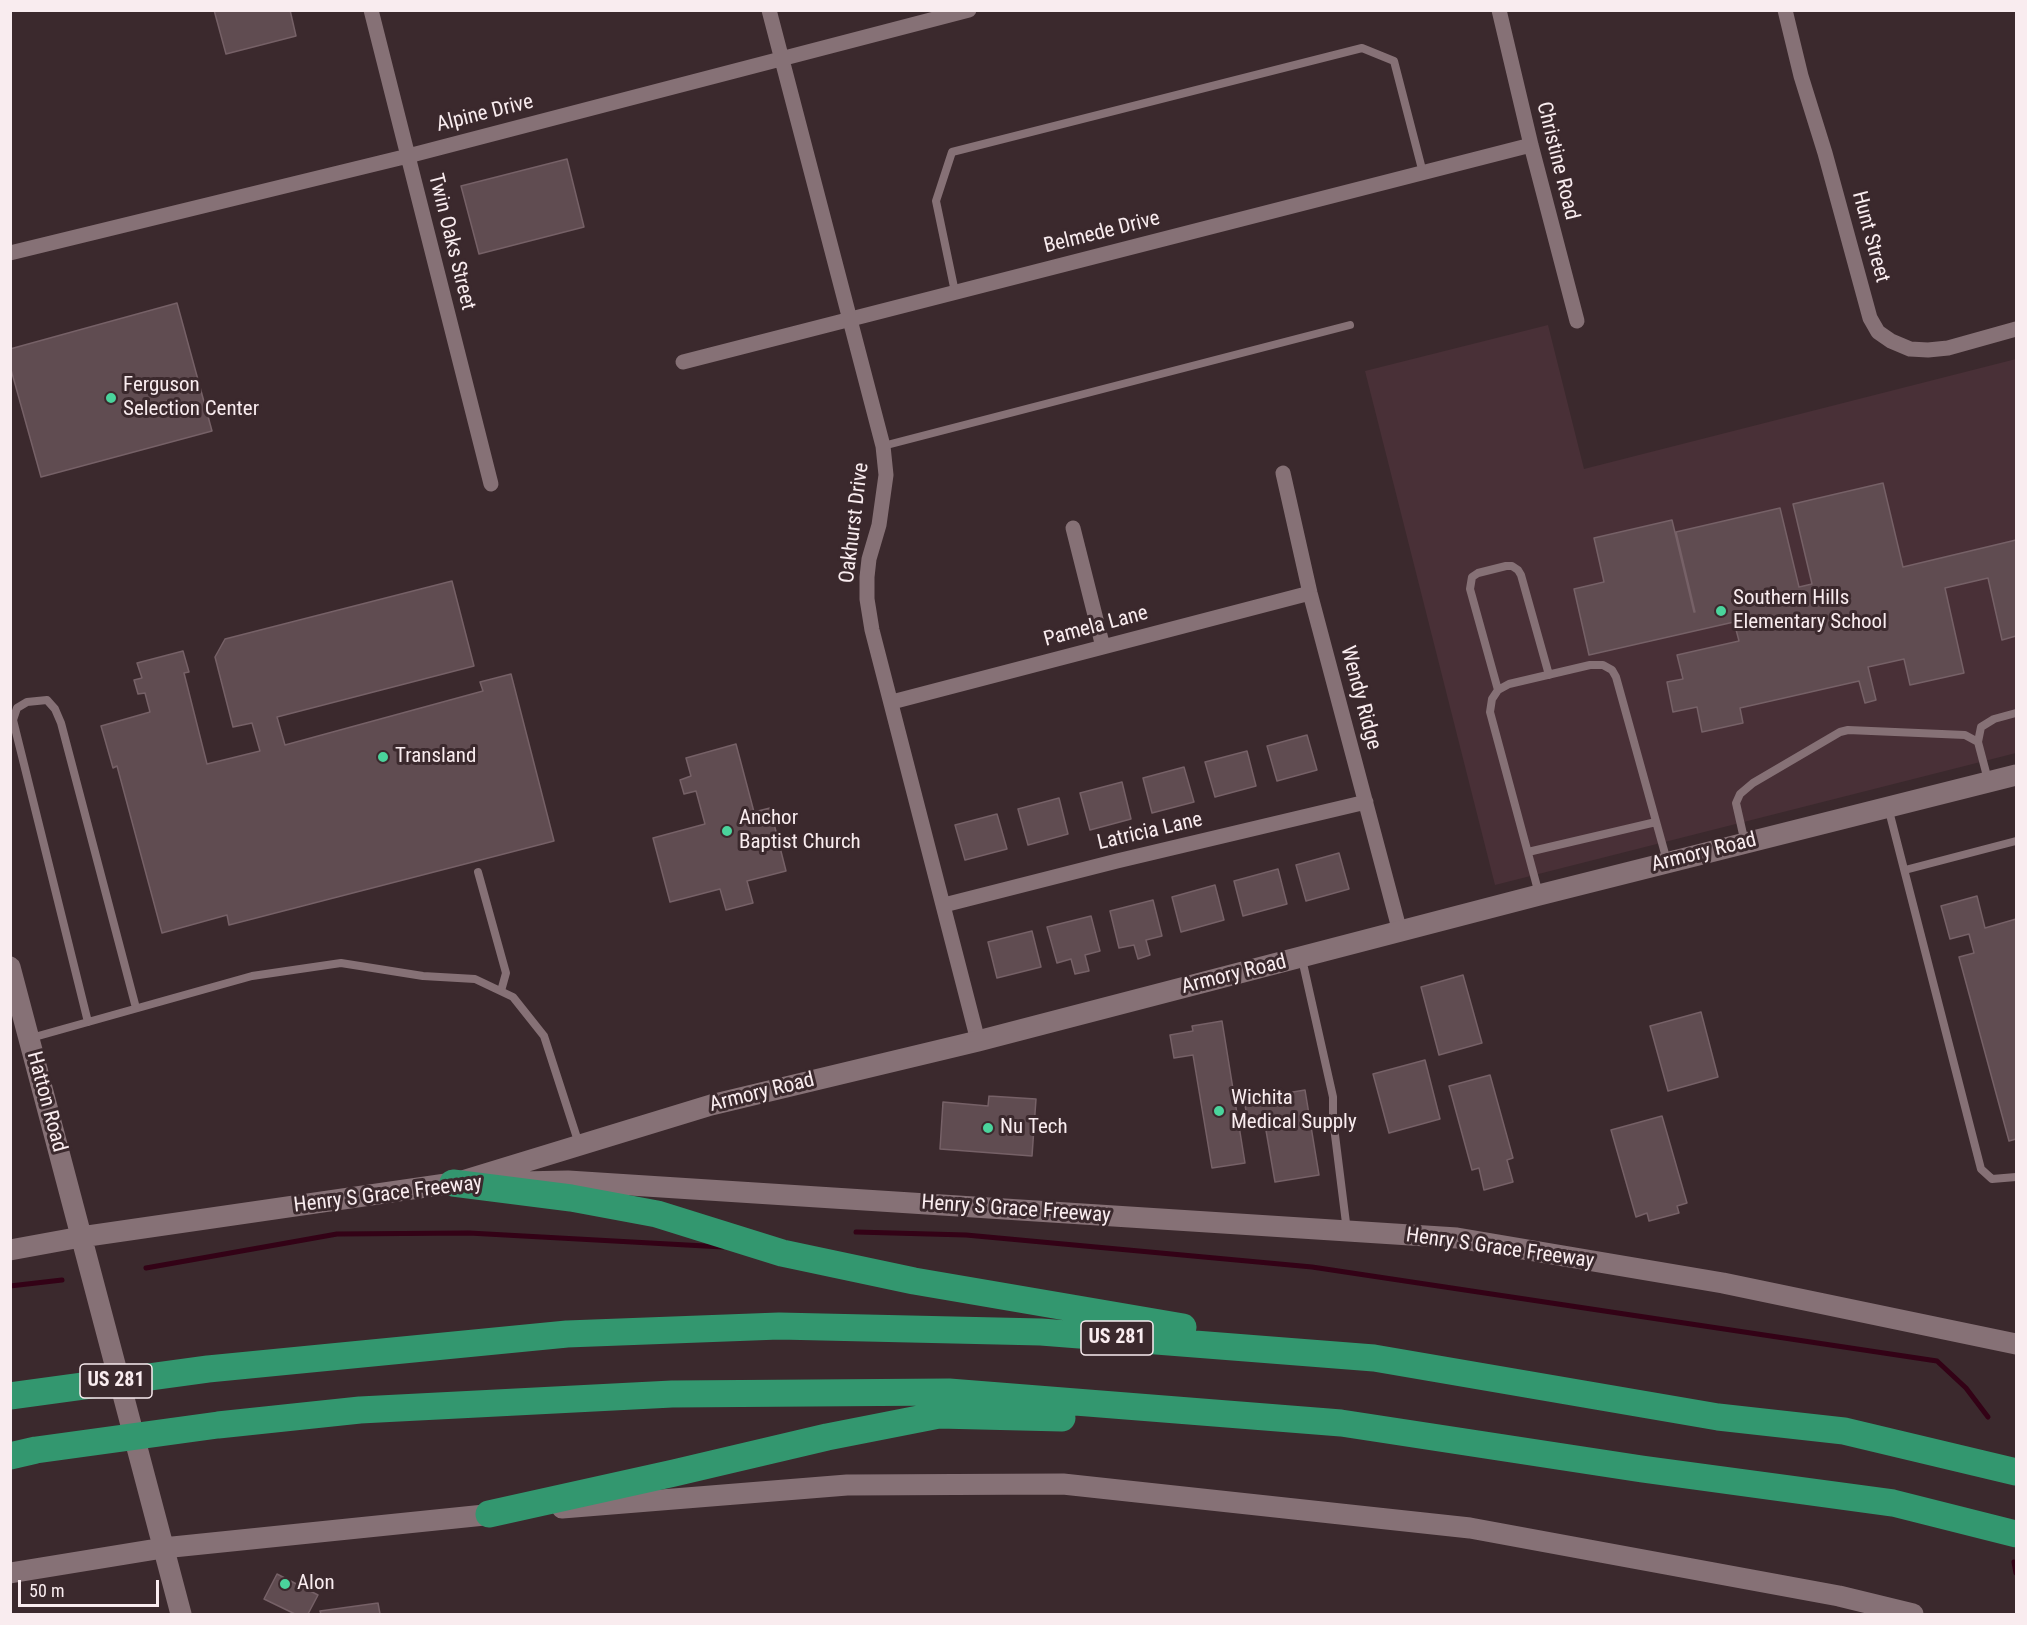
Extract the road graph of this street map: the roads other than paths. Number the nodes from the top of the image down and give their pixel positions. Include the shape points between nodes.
1 (371, 10) edge
2 (769, 10) edge
3 (969, 10) edge
4 (1499, 10) edge
5 (1785, 10) edge
6 (781, 60) junction
7 (1531, 145) junction
8 (408, 156) junction
9 (1423, 173) junction
10 (10, 253) edge
11 (956, 292) junction
12 (848, 320) junction
13 (1577, 321) dead end
14 (1350, 325) dead end
15 (2016, 329) edge
16 (683, 362) dead end
17 (883, 446) junction
18 (1283, 473) dead end
19 (490, 484) dead end
20 (1073, 528) dead end
21 (1311, 593) junction
22 (1103, 647) junction
23 (1549, 675) junction
24 (1498, 690) junction
25 (892, 702) junction
26 (2016, 713) edge
27 (14, 737) edge
28 (1978, 742) junction
29 (2016, 775) edge
30 (1989, 782) junction
31 (1366, 802) junction
32 (1888, 807) junction
33 (1656, 822) junction
34 (2016, 841) edge
35 (1745, 843) junction
36 (1528, 852) junction
37 (1668, 862) junction
38 (1905, 870) junction
39 (478, 873) dead end
40 (1539, 895) junction
41 (944, 905) junction
42 (1400, 932) junction
43 (1302, 957) junction
44 (10, 967) edge
45 (501, 991) junction
46 (136, 1008) junction
47 (88, 1022) junction
48 (29, 1038) junction
49 (978, 1041) junction
50 (579, 1146) junction
51 (2016, 1177) edge
52 (453, 1183) junction
53 (1347, 1231) junction
54 (81, 1238) junction
55 (10, 1250) edge
56 (2016, 1344) edge
57 (1374, 1358) junction
58 (17, 1395) edge
59 (1341, 1423) junction
60 (1844, 1431) junction
61 (23, 1453) edge
62 (2016, 1460) edge
63 (2016, 1472) edge
64 (1893, 1503) junction
65 (489, 1514) junction
66 (2016, 1534) edge
67 (2016, 1545) edge
68 (163, 1548) junction
69 (10, 1573) edge
70 (181, 1614) edge
71 (1913, 1614) edge

1 - 8 street, Twin Oaks Street
2 - 6 street, Oakhurst Drive
3 - 6 street, Alpine Drive
4 - 7 street, Christine Road
5 - 15 street, Hunt Street via 1870,318 1878,332 1910,350 1929,350
6 - 8 street, Alpine Drive
6 - 12 street, Oakhurst Drive
7 - 9 street, Belmede Drive
7 - 13 street, Christine Road
8 - 10 street, Alpine Drive
8 - 19 street, Twin Oaks Street
9 - 11 street, Belmede Drive
9 - 11 lane via 1394,61 1362,48 952,152 936,201
11 - 12 street, Belmede Drive
12 - 16 street, Belmede Drive
12 - 17 street, Oakhurst Drive
14 - 17 lane
17 - 25 street, Oakhurst Drive via 883,502 869,560 867,588 872,630
18 - 21 street, Wendy Ridge
20 - 22 street
21 - 22 street, Pamela Lane
21 - 31 street, Wendy Ridge
22 - 25 street, Pamela Lane
23 - 24 lane
23 - 24 lane via 1518,570 1506,566 1478,573 1472,577 1470,590
23 - 33 lane via 1590,665 1612,670
24 - 36 lane via 1490,712
25 - 41 street, Oakhurst Drive
26 - 28 lane via 1981,727
27 - 46 lane via 17,708 27,702 47,700 55,709
27 - 47 lane
28 - 30 lane
28 - 35 lane via 1965,735 1947,733 1848,729 1840,732 1740,794 1736,803
29 - 30 street, Armory Road
30 - 32 street, Armory Road
31 - 41 street, Latricia Lane
31 - 42 street, Wendy Ridge
32 - 35 street, Armory Road
32 - 38 lane
33 - 36 lane
33 - 37 lane
34 - 38 lane
35 - 37 street, Armory Road
36 - 40 lane
37 - 40 street, Armory Road
38 - 51 lane via 1981,1169 1992,1179
39 - 45 lane via 506,973
40 - 42 street, Armory Road
41 - 49 street, Oakhurst Drive
42 - 43 street, Armory Road
43 - 49 street, Armory Road
43 - 53 lane via 1333,1097
44 - 48 street, Hatton Road
45 - 46 lane via 475,979 423,976 341,963 252,976
45 - 50 lane via 513,997 544,1036
46 - 47 lane
47 - 48 lane
48 - 54 street, Hatton Road
49 - 50 street, Armory Road via 711,1106
50 - 52 street, Armory Road
52 - 53 street, Henry S Grace Freeway via 568,1181
52 - 54 street, Henry S Grace Freeway
52 - 57 highway via 657,1214 782,1253 914,1281
53 - 56 street, Henry S Grace Freeway via 1457,1238 1723,1283
54 - 55 street, Henry S Grace Freeway
54 - 68 street, Hatton Road
57 - 58 highway, US 281 via 1041,1332 779,1326 567,1334 208,1369
57 - 60 highway, US 281 via 1718,1417
59 - 61 highway via 949,1392 672,1394 360,1410 218,1425
59 - 64 highway
59 - 65 highway via 939,1415
60 - 62 highway
60 - 63 highway, US 281
64 - 66 highway
64 - 67 highway
65 - 68 street
65 - 71 street via 847,1485 1063,1484 1470,1528 1839,1596
68 - 69 street
68 - 70 street, Hatton Road

